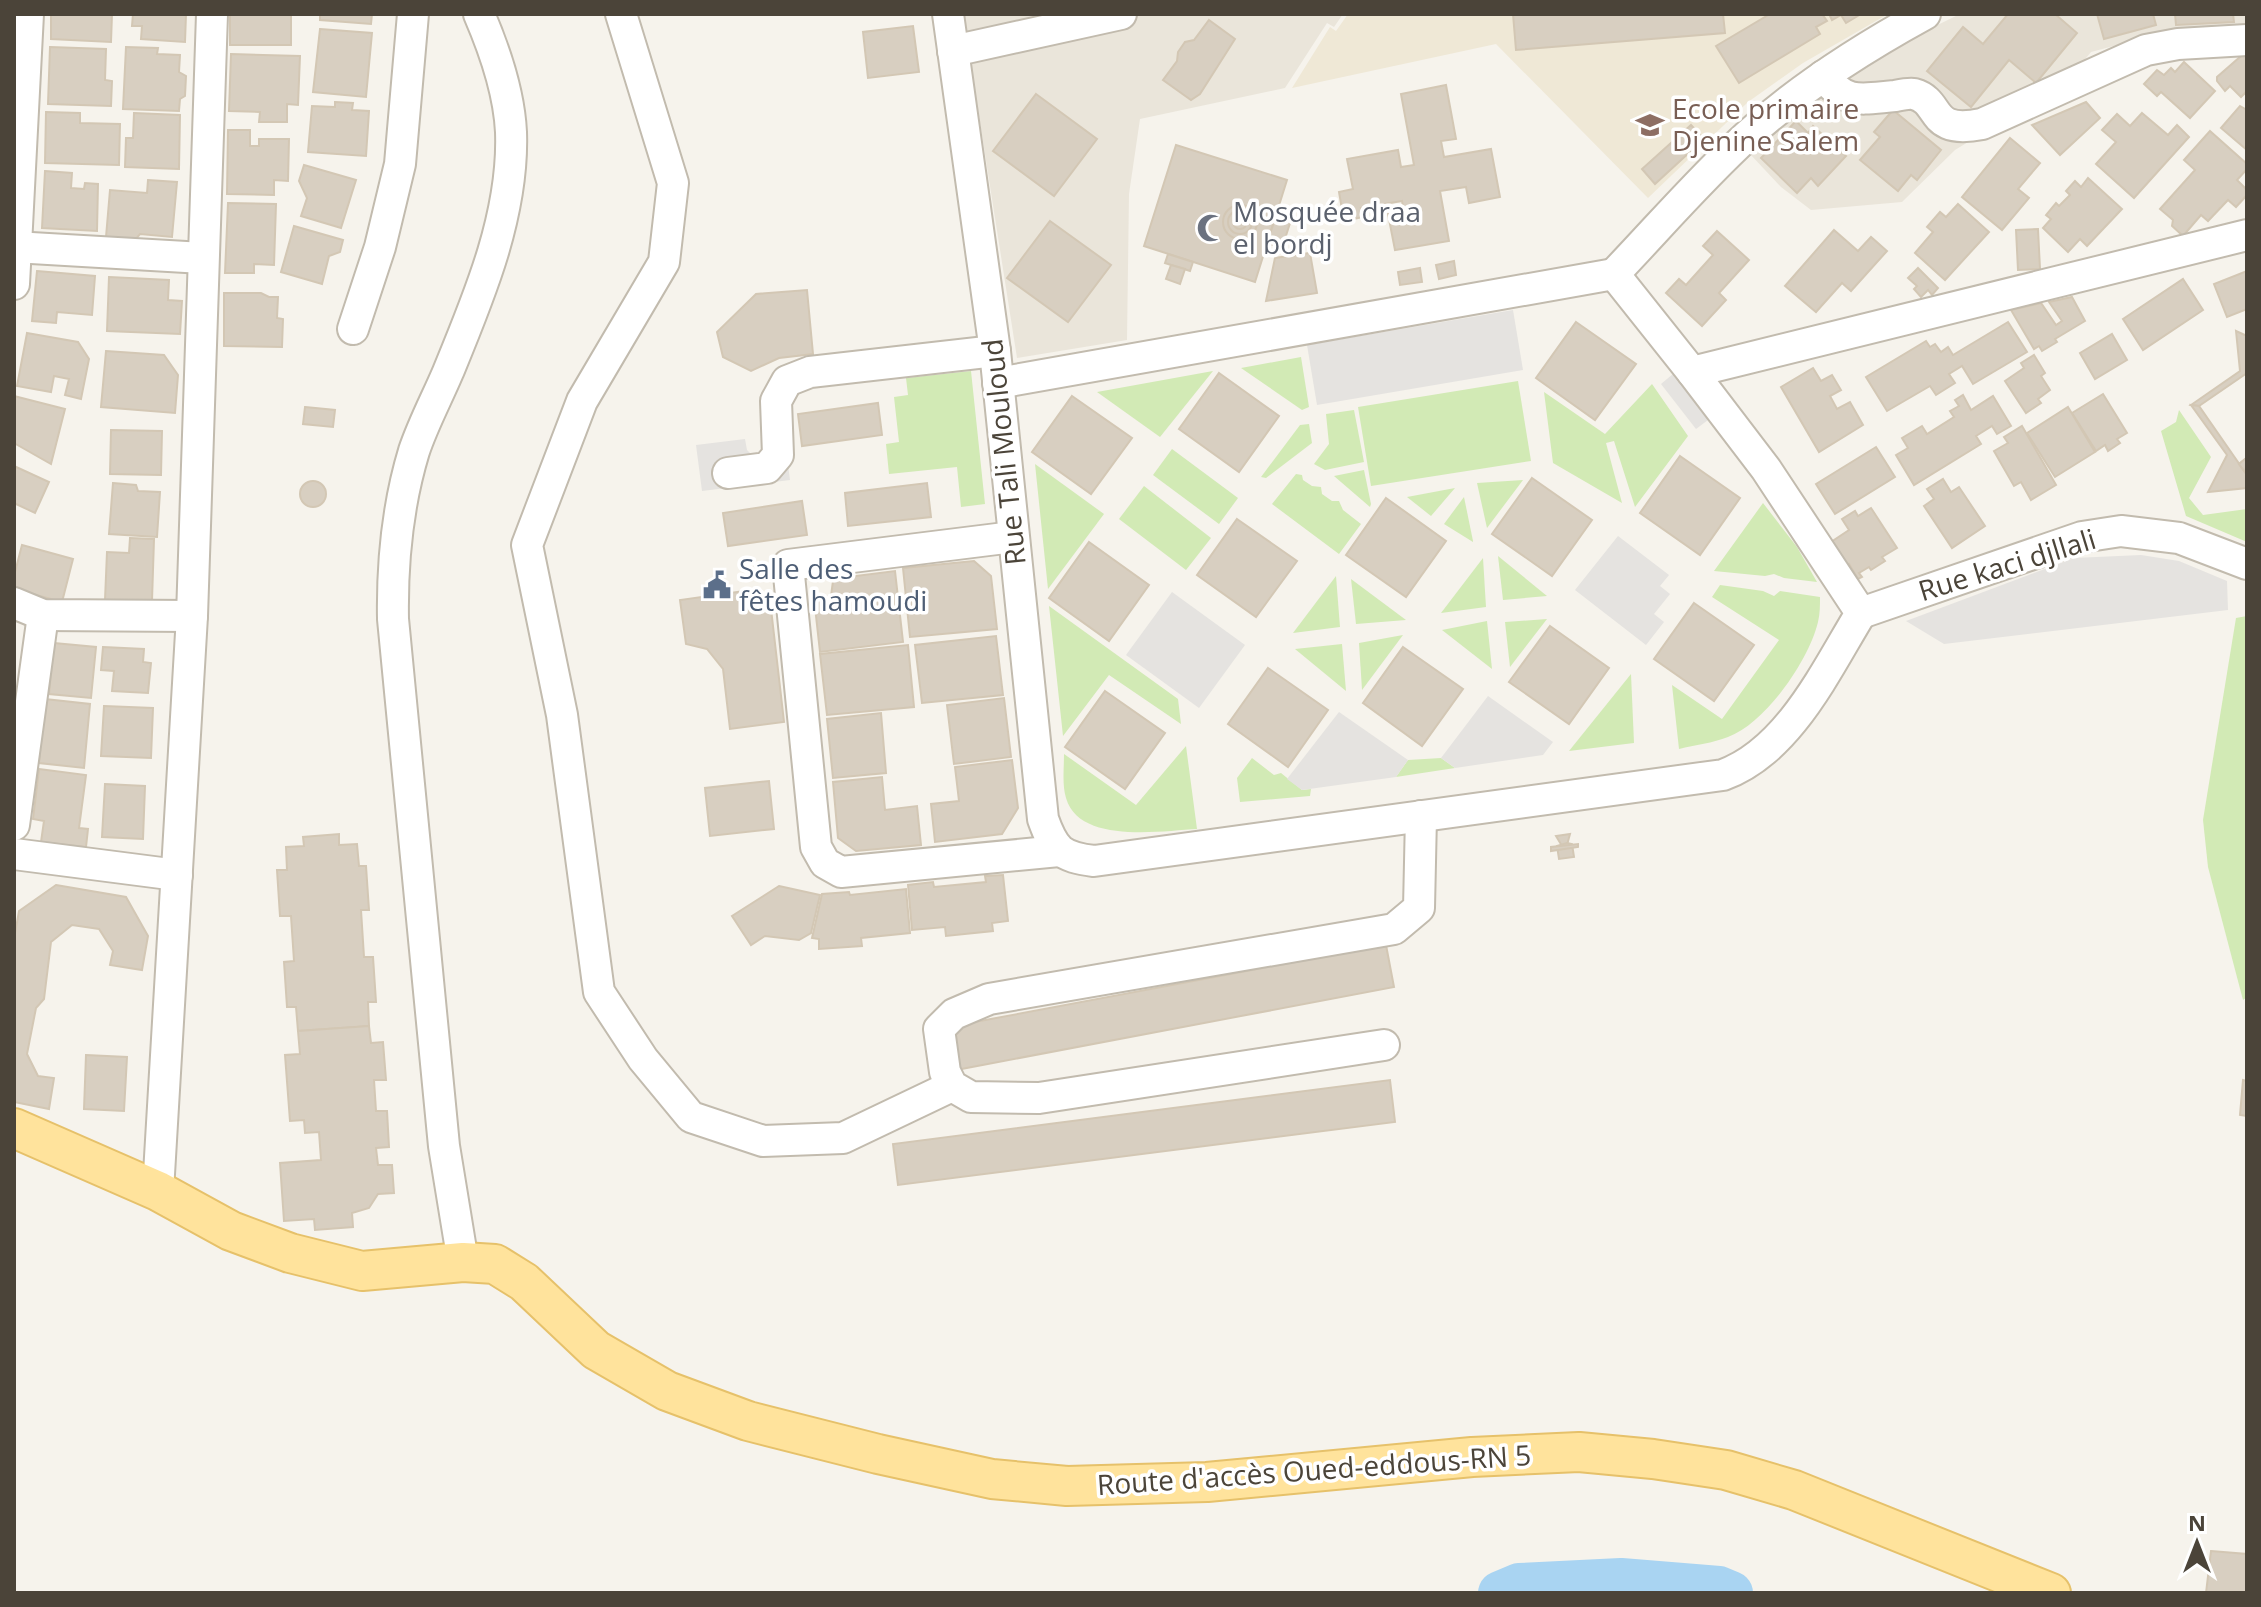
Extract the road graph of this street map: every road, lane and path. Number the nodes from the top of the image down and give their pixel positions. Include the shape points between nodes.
1 (28, 14) edge
2 (212, 14) edge
3 (413, 14) edge
4 (479, 14) edge
5 (621, 14) edge
6 (948, 14) edge
7 (1121, 14) edge
8 (1925, 14) edge
9 (2247, 40) edge
10 (953, 51) junction
11 (1823, 76) junction
12 (2247, 235) edge
13 (15, 247) edge
14 (203, 258) junction
15 (1614, 274) junction
16 (14, 284) edge
17 (353, 329) dead end
18 (995, 351) junction
19 (1692, 372) junction
20 (998, 383) junction
21 (728, 473) dead end
22 (1013, 537) junction
23 (2247, 564) edge
24 (14, 603) edge
25 (1861, 613) junction
26 (43, 615) junction
27 (192, 616) junction
28 (1421, 816) junction
29 (14, 825) edge
30 (1059, 851) junction
31 (14, 854) edge
32 (177, 875) junction
33 (1384, 1045) dead end
34 (952, 1086) junction
35 (14, 1128) edge
36 (158, 1191) junction
37 (463, 1262) junction
38 (2051, 1593) edge

1 - 13 street
2 - 14 street
3 - 17 street via 400,164
4 - 37 street via 499,65 511,130 504,208 473,310 415,448 392,566 443,1131
5 - 34 street via 673,183 664,262 582,401 527,545 562,715 599,992 643,1059 691,1117 763,1141 843,1138
6 - 10 street, Rue Tali Mouloud
7 - 10 street
8 - 11 street
9 - 11 street via 2146,50 1966,127 1948,124 1914,94 1855,98 1838,93
10 - 18 street, Rue Tali Mouloud
11 - 15 street via 1746,137
12 - 19 street
13 - 14 street
13 - 16 street
14 - 27 street
15 - 19 street
15 - 20 street
18 - 20 street, Rue Tali Mouloud
18 - 21 street via 810,372 787,381 776,401 778,455 767,468
19 - 25 street via 1766,469
20 - 22 street, Rue Tali Mouloud
22 - 30 street, Rue Tali Mouloud via 1043,819
22 - 30 street via 788,565 816,847 825,863 841,872
23 - 25 street, Rue kaci djllali via 2179,538 2121,531 2082,537
24 - 26 street
25 - 28 street via 1812,695 1775,740 1740,769
26 - 27 street
26 - 29 street
27 - 32 street
28 - 30 street via 1094,861
28 - 34 street via 1419,908 1394,929 989,999 954,1014 939,1029
31 - 32 street
32 - 36 street
33 - 34 street via 1039,1098 971,1097
35 - 36 main road, Route d'accès Oued-eddous-RN 5
36 - 37 main road, Route d'accès Oued-eddous-RN 5 via 231,1231 362,1271
37 - 38 main road, Route d'accès Oued-eddous-RN 5 via 495,1264 514,1276 596,1350 667,1391 748,1421 992,1479 1067,1486 1207,1482 1472,1457 1579,1452 1653,1459 1726,1470 1794,1490

